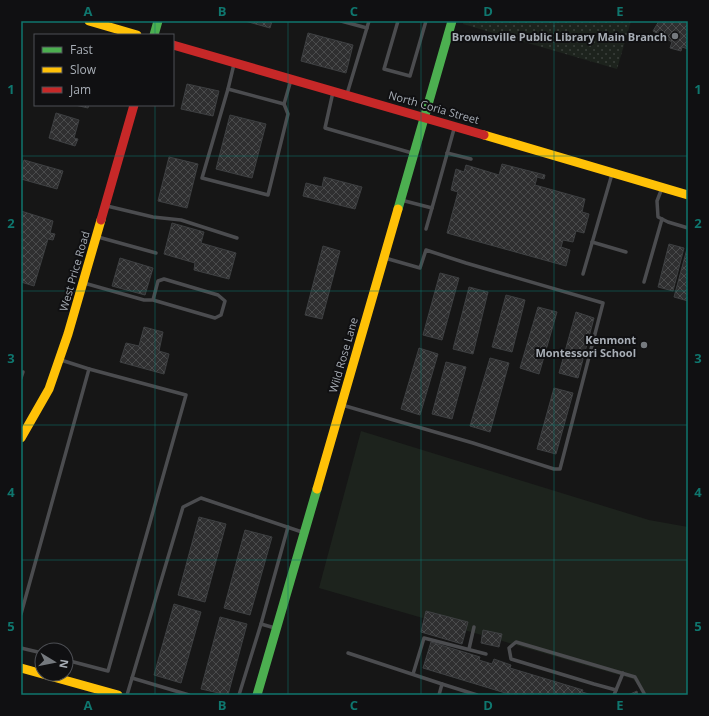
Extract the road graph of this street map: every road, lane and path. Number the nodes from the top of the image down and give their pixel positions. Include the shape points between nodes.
1 (89, 21) edge
2 (158, 21) edge
3 (341, 21) edge
4 (369, 21) edge
5 (398, 21) edge
6 (426, 21) edge
7 (452, 21) edge
8 (367, 28) junction
9 (134, 34) edge
10 (154, 34) edge
11 (174, 45) edge
12 (234, 63) junction
13 (291, 79) junction
14 (228, 89) junction
15 (333, 91) junction
16 (347, 95) junction
17 (284, 104) junction
18 (134, 106) edge
19 (424, 117) junction
20 (455, 126) junction
21 (414, 153) junction
22 (447, 153) junction
23 (471, 159) dead end
24 (612, 173) junction
25 (662, 187) junction
26 (688, 195) edge
27 (400, 199) junction
28 (106, 206) junction
29 (432, 208) junction
30 (662, 219) junction
31 (688, 228) edge
32 (426, 229) dead end
33 (96, 236) junction
34 (237, 238) dead end
35 (592, 242) junction
36 (626, 252) dead end
37 (156, 253) dead end
38 (384, 258) junction
39 (583, 274) dead end
40 (83, 282) junction
41 (644, 282) dead end
42 (153, 300) junction
43 (60, 359) junction
44 (90, 369) junction
45 (23, 372) dead end
46 (21, 378) edge
47 (341, 405) junction
48 (21, 438) edge
49 (288, 527) junction
50 (304, 532) junction
51 (21, 614) edge
52 (261, 624) junction
53 (474, 627) dead end
54 (277, 628) junction
55 (21, 648) edge
56 (469, 649) junction
57 (34, 651) edge
58 (348, 653) dead end
59 (486, 654) dead end
60 (74, 662) edge
61 (21, 668) edge
62 (622, 673) junction
63 (413, 674) junction
64 (132, 678) junction
65 (442, 684) junction
66 (616, 690) junction
67 (95, 692) edge
68 (118, 695) edge
69 (127, 695) edge
70 (189, 695) edge
71 (238, 695) edge
72 (258, 695) edge
73 (439, 695) edge
74 (477, 695) edge
75 (614, 695) edge
76 (645, 695) edge

1 - 9 street
2 - 10 street
3 - 8 lane
4 - 8 lane
5 - 6 lane via 384,69 410,76
7 - 19 street, Wild Rose Lane
8 - 16 lane
11 - 12 street, North Coria Street
12 - 13 street, North Coria Street
12 - 14 lane
13 - 15 street, North Coria Street
13 - 17 lane
14 - 17 lane
14 - 17 lane via 202,178 268,195 288,114
15 - 16 street, North Coria Street
15 - 21 lane via 325,128
16 - 19 street, North Coria Street
18 - 28 street, West Price Road
19 - 20 street, North Coria Street
19 - 21 street, Wild Rose Lane
20 - 22 lane
20 - 24 street, North Coria Street
21 - 27 street, Wild Rose Lane
22 - 23 lane
22 - 29 lane
24 - 25 street, North Coria Street
24 - 35 lane
25 - 26 street, North Coria Street
25 - 30 lane via 657,201 658,217
27 - 29 lane
27 - 38 street, Wild Rose Lane
28 - 33 street, West Price Road
28 - 34 lane via 153,217 182,220
29 - 32 lane
30 - 31 lane
30 - 41 lane
33 - 37 lane
33 - 40 street, West Price Road
35 - 36 lane
35 - 39 lane
38 - 47 street, Wild Rose Lane
38 - 47 lane via 420,268 426,250 604,303 560,468 554,469
40 - 42 lane via 144,300
40 - 43 street, West Price Road
42 - 42 lane via 158,281 164,279 218,294 225,301 221,315 215,318
43 - 44 lane
43 - 48 street, West Price Road via 49,389
44 - 51 lane
44 - 60 lane via 186,395 108,671
45 - 46 lane
47 - 50 street, Wild Rose Lane
49 - 50 lane
49 - 52 lane
49 - 64 lane via 201,498 183,507
50 - 54 street, Wild Rose Lane
52 - 54 lane
52 - 71 lane
53 - 56 lane
54 - 72 street, Wild Rose Lane
55 - 57 lane
56 - 59 lane
56 - 63 lane via 424,638
58 - 63 lane
61 - 67 street
62 - 66 lane
62 - 66 lane via 516,642 509,648 511,659
62 - 76 lane via 635,677
63 - 65 lane
64 - 69 lane
64 - 70 lane
65 - 73 lane
65 - 74 lane
66 - 75 lane
67 - 68 street

